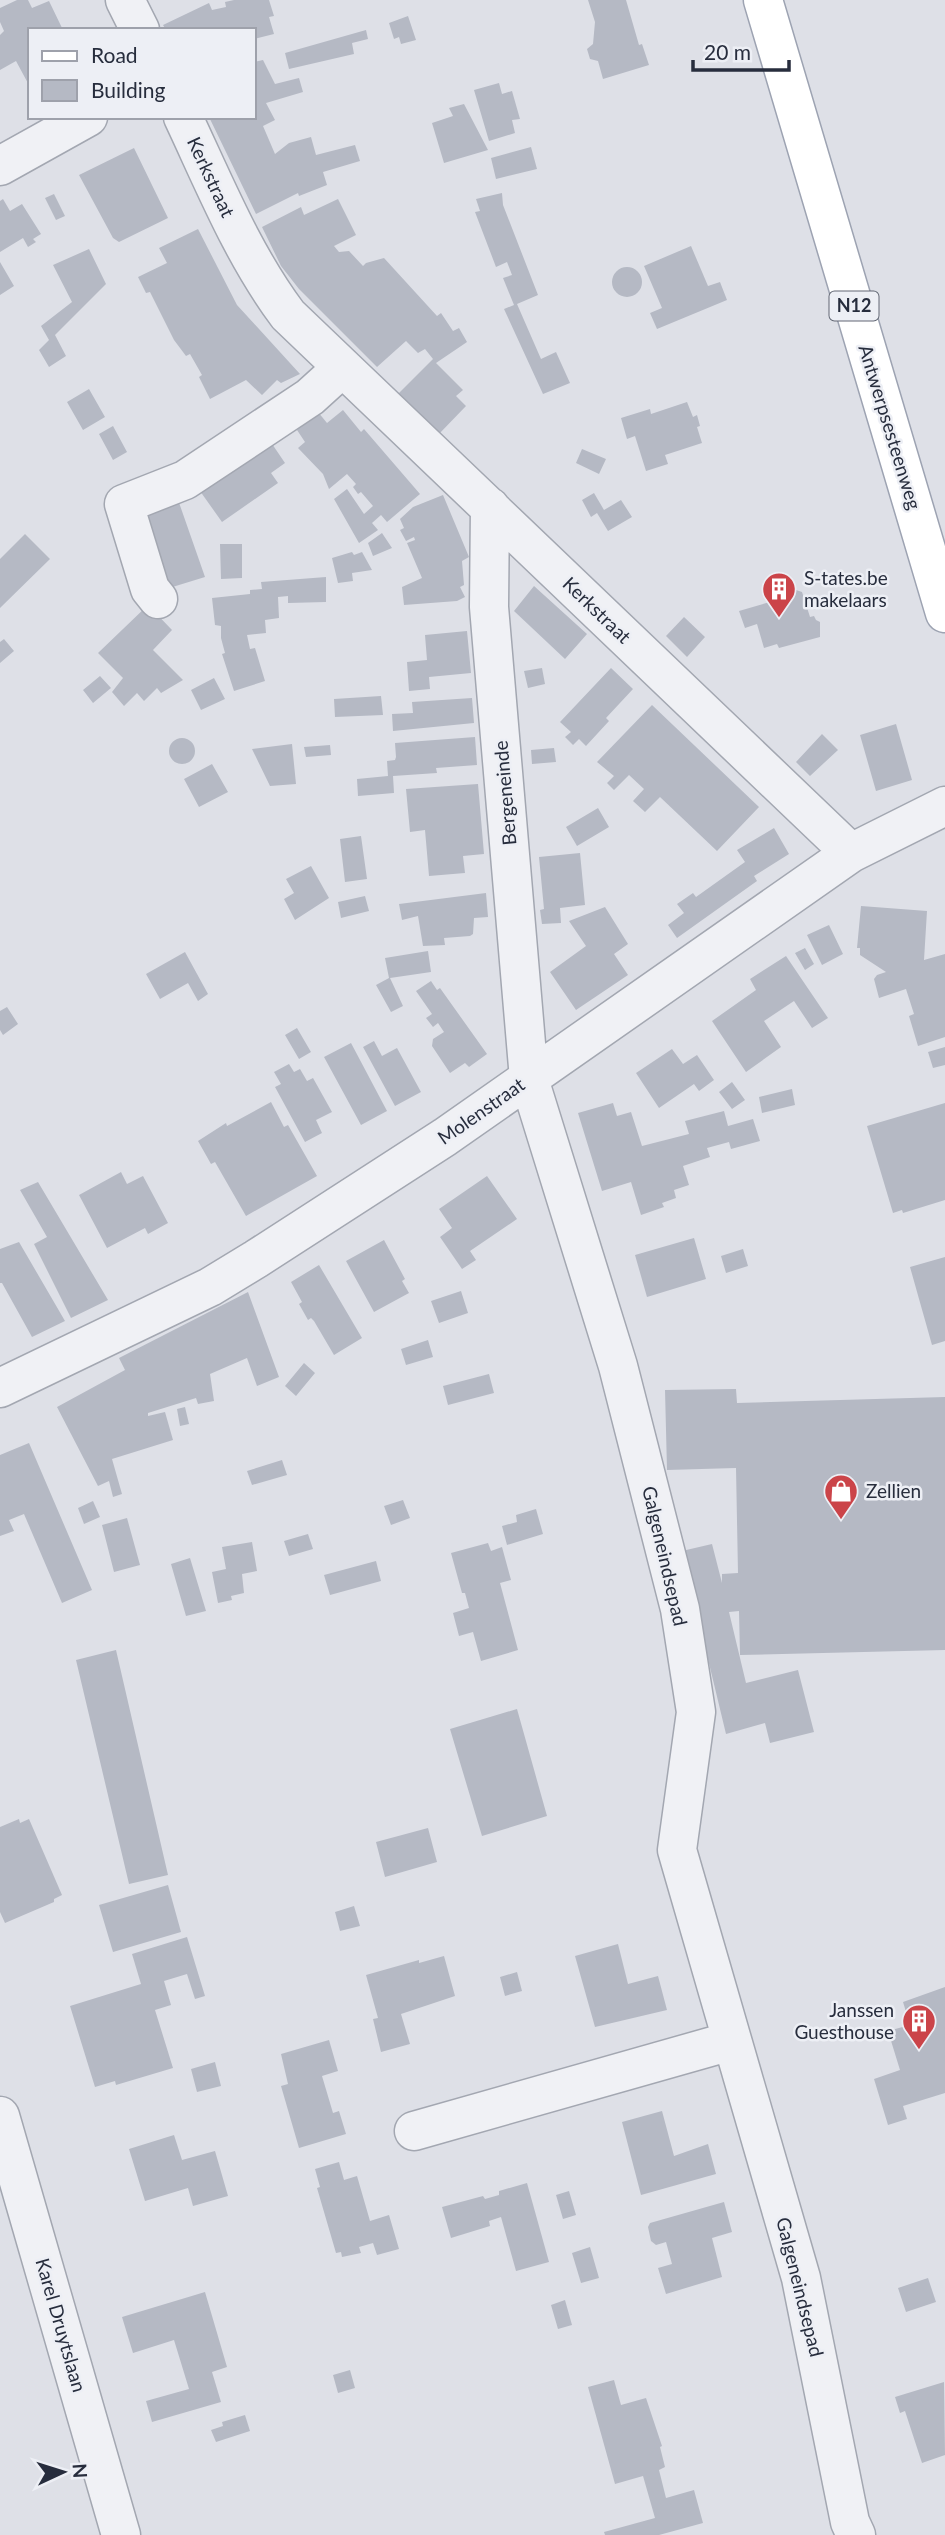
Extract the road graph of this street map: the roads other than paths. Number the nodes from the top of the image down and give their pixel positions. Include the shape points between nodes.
1 (125, 0) edge
2 (764, 0) edge
3 (139, 28) edge
4 (84, 119) edge
5 (184, 119) edge
6 (0, 166) edge
7 (342, 369) junction
8 (491, 507) junction
9 (158, 599) dead end
10 (945, 613) edge
11 (945, 806) edge
12 (851, 853) junction
13 (529, 1079) junction
14 (0, 1388) edge
15 (732, 2041) junction
16 (0, 2116) edge
17 (414, 2131) dead end
18 (8, 2172) edge
19 (121, 2535) edge
20 (856, 2535) edge

1 - 3 street
2 - 10 main road, Antwerpsesteenweg / N12
4 - 6 street
5 - 7 street, Kerkstraat via 263,281
7 - 8 street, Kerkstraat
7 - 9 street via 310,397 185,480 124,504 150,589
8 - 12 street, Kerkstraat
8 - 13 street, Bergeneinde via 489,607
11 - 12 street, Molenstraat
12 - 13 street, Molenstraat
13 - 14 street, Molenstraat via 372,1186 210,1287
13 - 15 street, Galgeneindsepad via 618,1366 680,1609 696,1712 677,1850
15 - 17 street
15 - 20 street, Galgeneindsepad via 801,2278
16 - 18 street, Karel Druytslaan
18 - 19 street, Karel Druytslaan

